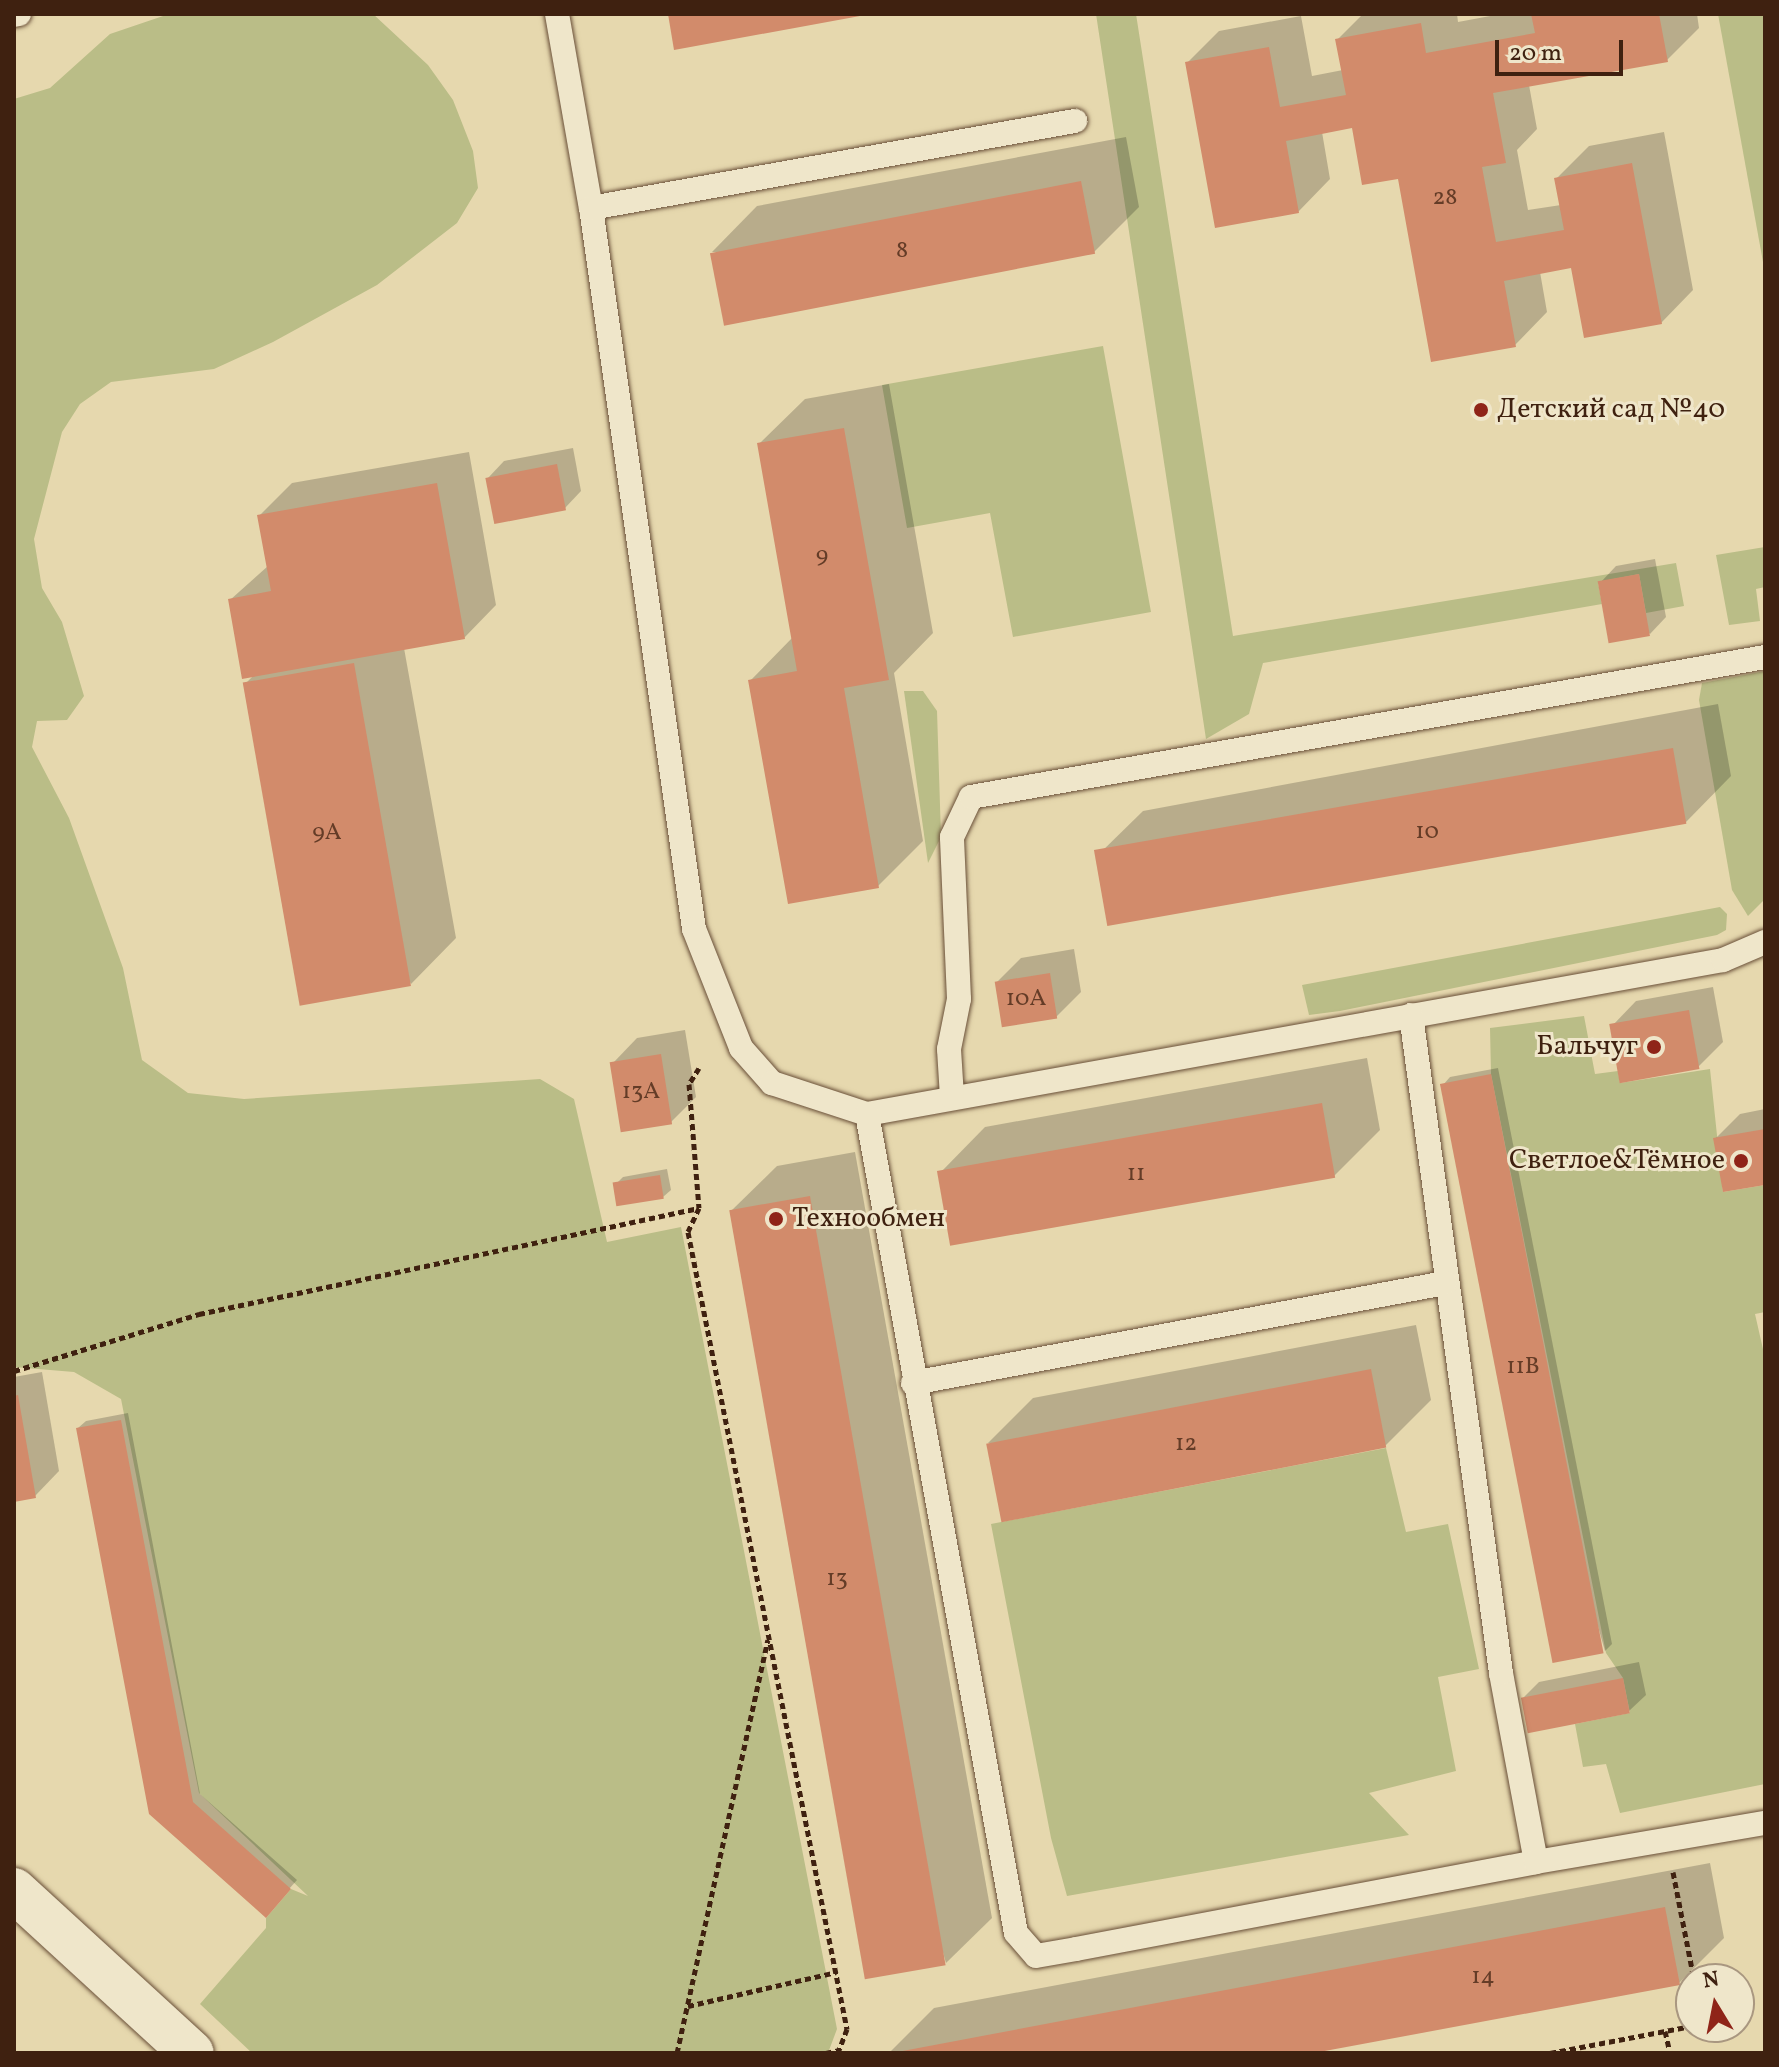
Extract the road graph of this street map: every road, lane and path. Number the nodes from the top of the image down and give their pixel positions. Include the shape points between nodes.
1 (557, 14) edge
2 (1075, 121) dead end
3 (591, 208) junction
4 (1765, 657) edge
5 (1765, 942) edge
6 (1411, 1015) junction
7 (699, 1068) dead end
8 (952, 1097) junction
9 (867, 1114) junction
10 (699, 1208) junction
11 (1445, 1283) junction
12 (14, 1371) edge
13 (913, 1383) junction
14 (769, 1635) junction
15 (1765, 1823) edge
16 (1666, 1840) junction
17 (1536, 1862) junction
18 (14, 1890) edge
19 (1691, 1963) edge
20 (836, 1972) junction
21 (688, 2006) junction
22 (1675, 2029) edge
23 (1665, 2031) junction
24 (839, 2051) edge
25 (192, 2053) edge
26 (677, 2053) edge
27 (826, 2053) edge
28 (1550, 2053) edge
29 (1670, 2053) edge

1 - 3 lane
2 - 3 lane
3 - 9 lane via 694,929 741,1048 772,1083
4 - 8 lane via 971,797 952,837 959,999 949,1049
5 - 6 lane via 1723,960
6 - 8 lane
6 - 11 lane
7 - 10 path via 689,1084
8 - 9 lane
9 - 13 lane
10 - 12 path via 199,1314
10 - 14 path via 688,1232
11 - 13 lane
11 - 17 lane via 1501,1673
13 - 17 lane via 1016,1933 1036,1956
14 - 20 path
14 - 21 path
15 - 16 lane
16 - 17 lane
16 - 19 path
18 - 25 street
20 - 21 path
20 - 24 path via 847,2029
21 - 26 path
22 - 23 path
23 - 28 path
23 - 29 path
24 - 27 path

